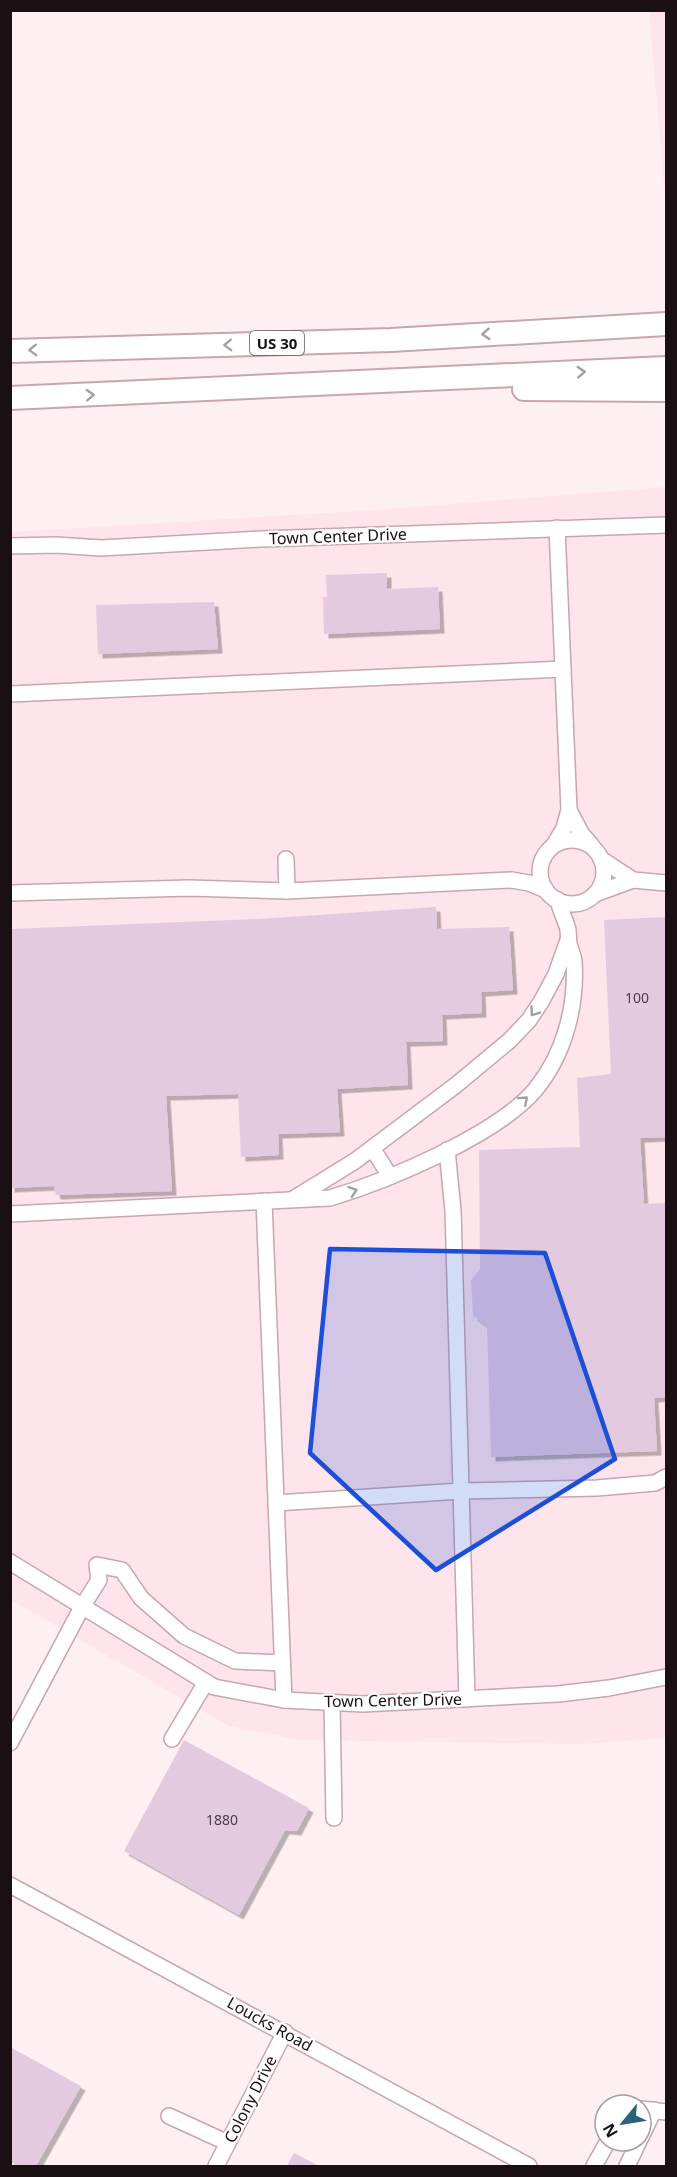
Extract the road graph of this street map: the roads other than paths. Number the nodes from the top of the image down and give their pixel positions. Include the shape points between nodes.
1 (666, 309) edge
2 (666, 324) edge
3 (544, 331) junction
4 (10, 351) edge
5 (666, 368) edge
6 (292, 386) junction
7 (666, 390) edge
8 (10, 398) edge
9 (666, 525) edge
10 (557, 528) junction
11 (10, 546) edge
12 (563, 669) junction
13 (10, 694) edge
14 (569, 810) junction
15 (554, 845) junction
16 (597, 854) junction
17 (543, 859) junction
18 (286, 860) dead end
19 (512, 880) junction
20 (633, 880) junction
21 (666, 883) edge
22 (546, 890) junction
23 (287, 891) junction
24 (10, 893) edge
25 (590, 897) junction
26 (558, 900) junction
27 (568, 934) junction
28 (550, 986) junction
29 (572, 996) junction
30 (372, 1148) junction
31 (447, 1150) junction
32 (390, 1176) junction
33 (296, 1198) junction
34 (264, 1202) junction
35 (10, 1214) edge
36 (663, 1485) edge
37 (461, 1491) junction
38 (276, 1503) junction
39 (10, 1562) edge
40 (82, 1607) junction
41 (282, 1663) junction
42 (666, 1677) edge
43 (206, 1682) junction
44 (467, 1699) junction
45 (284, 1700) junction
46 (332, 1703) junction
47 (172, 1739) dead end
48 (10, 1743) edge
49 (334, 1818) dead end
50 (10, 1885) edge
51 (285, 2032) junction
52 (169, 2116) dead end
53 (228, 2143) junction
54 (216, 2166) edge
55 (529, 2166) edge

1 - 3 highway
2 - 3 highway, US 30 / US 30
3 -> 4 highway, US 30 / US 30 via 391,340
6 -> 5 highway
6 - 7 highway
8 -> 6 highway
9 - 10 street, Town Center Drive
10 - 11 street, Town Center Drive via 101,548
10 - 12 street
12 - 13 street
12 - 14 street
14 - 15 street
14 - 16 street
15 - 16 street via 579,841
15 - 17 street
16 - 20 street
16 - 25 street via 603,879
17 - 19 street
17 - 22 street via 540,875
18 - 23 street
19 - 22 street
19 - 23 street
20 - 21 street
20 - 25 street
22 - 26 street
23 - 24 street via 189,888
25 - 26 street via 573,904
25 - 27 street
26 - 27 street
27 - 28 street
27 - 29 street via 574,960
28 - 29 street
28 -> 30 street via 529,1020 502,1048
31 -> 29 street via 508,1114 534,1090 563,1042
30 - 32 street
30 - 33 street
31 - 32 street
31 - 37 street via 453,1210
33 -> 32 street via 330,1198
33 - 34 street
34 - 35 street
34 - 38 street
36 - 37 street
37 - 38 street
37 - 44 street
38 - 41 street
39 - 40 street, Town Center Drive
40 - 41 street via 99,1580 97,1565 122,1570 141,1598 184,1636 235,1661
40 - 43 street, Town Center Drive
40 - 48 street
41 - 45 street
42 - 44 street, Town Center Drive via 558,1694
43 - 45 street, Town Center Drive via 214,1687
43 - 47 street
44 - 46 street, Town Center Drive
45 - 46 street, Town Center Drive
46 - 49 street
50 - 51 street, Loucks Road
51 - 53 street, Colony Drive
51 - 55 street, Loucks Road
52 - 53 street
53 - 54 street, Colony Drive

